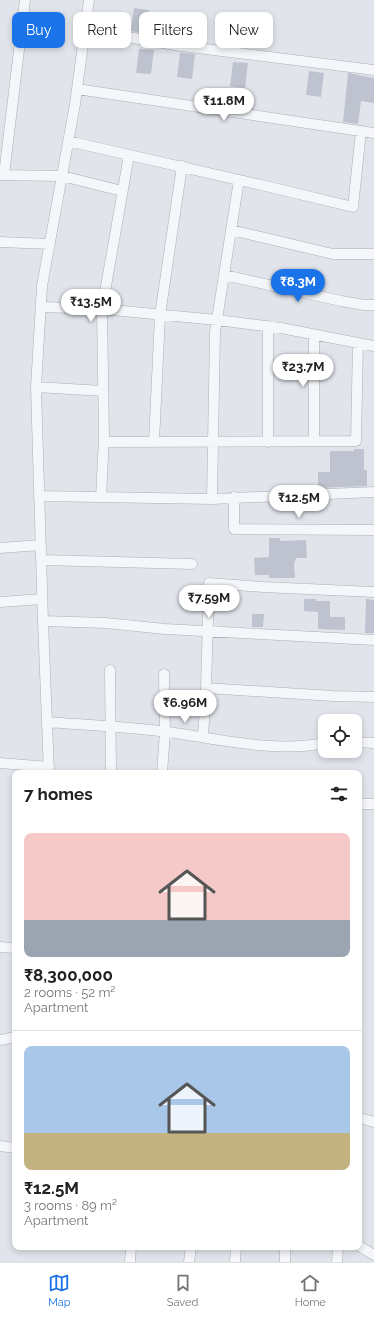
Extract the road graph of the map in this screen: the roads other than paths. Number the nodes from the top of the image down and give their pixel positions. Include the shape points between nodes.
1 (25, 0) edge
2 (89, 0) edge
3 (87, 12) edge
4 (131, 38) edge
5 (83, 48) edge
6 (374, 70) edge
7 (77, 89) junction
8 (362, 131) junction
9 (374, 133) edge
10 (68, 141) junction
11 (128, 155) junction
12 (182, 166) junction
13 (2, 175) edge
14 (62, 176) junction
15 (239, 180) junction
16 (122, 191) junction
17 (231, 230) junction
18 (0, 242) edge
19 (50, 244) junction
20 (374, 254) edge
21 (224, 275) junction
22 (374, 305) edge
23 (41, 307) junction
24 (102, 309) junction
25 (160, 315) junction
26 (217, 320) junction
27 (268, 326) junction
28 (314, 335) junction
29 (358, 343) junction
30 (374, 346) edge
31 (36, 387) junction
32 (103, 391) junction
33 (104, 442) junction
34 (154, 442) junction
35 (212, 442) junction
36 (268, 442) junction
37 (314, 442) junction
38 (374, 492) edge
39 (39, 496) junction
40 (101, 497) junction
41 (234, 497) junction
42 (212, 499) junction
43 (374, 530) edge
44 (41, 545) junction
45 (0, 548) edge
46 (42, 560) junction
47 (192, 564) dead end
48 (374, 592) edge
49 (42, 599) junction
50 (0, 602) edge
51 (43, 621) junction
52 (208, 630) junction
53 (374, 640) edge
54 (110, 670) dead end
55 (164, 674) dead end
56 (206, 688) junction
57 (374, 697) edge
58 (47, 722) junction
59 (111, 726) junction
60 (165, 732) junction
61 (203, 737) junction
62 (362, 742) edge
63 (374, 743) edge
64 (318, 744) edge
65 (0, 763) edge
66 (49, 770) edge
67 (111, 770) edge
68 (162, 770) edge
69 (362, 804) edge
70 (374, 804) edge
71 (0, 947) edge
72 (12, 948) edge
73 (12, 1038) edge
74 (0, 1040) edge
75 (362, 1119) edge
76 (374, 1122) edge
77 (0, 1146) edge
78 (12, 1148) edge
79 (362, 1248) edge
80 (130, 1250) edge
81 (191, 1250) edge
82 (236, 1250) edge
83 (285, 1250) edge
84 (338, 1250) edge
85 (374, 1254) edge
86 (130, 1262) edge
87 (189, 1262) edge
88 (235, 1262) edge
89 (285, 1262) edge
90 (337, 1262) edge

1 - 13 street
2 - 3 street
4 - 6 street
5 - 7 street
7 - 8 street
7 - 10 street
8 - 9 street
8 - 15 street via 353,207
10 - 11 street
10 - 14 street
11 - 12 street
11 - 16 street
12 - 15 street
12 - 25 street
13 - 14 street
14 - 16 street
14 - 19 street
15 - 17 street
16 - 24 street
17 - 20 street via 333,254
17 - 21 street
18 - 19 street
19 - 23 street
21 - 22 street via 341,302
21 - 26 street
23 - 24 street
23 - 31 street
24 - 25 street
24 - 32 street
25 - 26 street
25 - 34 street
26 - 27 street
26 - 35 street
27 - 28 street
27 - 36 street
28 - 29 street
28 - 37 street
29 - 30 street
29 - 37 street via 356,441
31 - 32 street
31 - 39 street
32 - 33 street
33 - 34 street
33 - 40 street
34 - 35 street
35 - 36 street
35 - 42 street
36 - 37 street
38 - 41 street
39 - 40 street
39 - 44 street
40 - 42 street
41 - 42 street
41 - 43 street via 234,529
44 - 45 street
44 - 46 street
46 - 47 street
46 - 49 street
48 - 52 street via 209,583
49 - 50 street
49 - 51 street
51 - 52 street
51 - 58 street
52 - 53 street
52 - 56 street
54 - 59 street
55 - 60 street
56 - 57 street
56 - 61 street
58 - 59 street
58 - 66 street
59 - 60 street
59 - 67 street
60 - 61 street
60 - 68 street
61 - 64 street via 292,747
62 - 63 street
65 - 66 street
69 - 70 street
71 - 72 street
73 - 74 street
75 - 76 street
77 - 78 street
79 - 85 street
80 - 86 street
81 - 87 street
82 - 88 street
83 - 89 street
84 - 90 street

